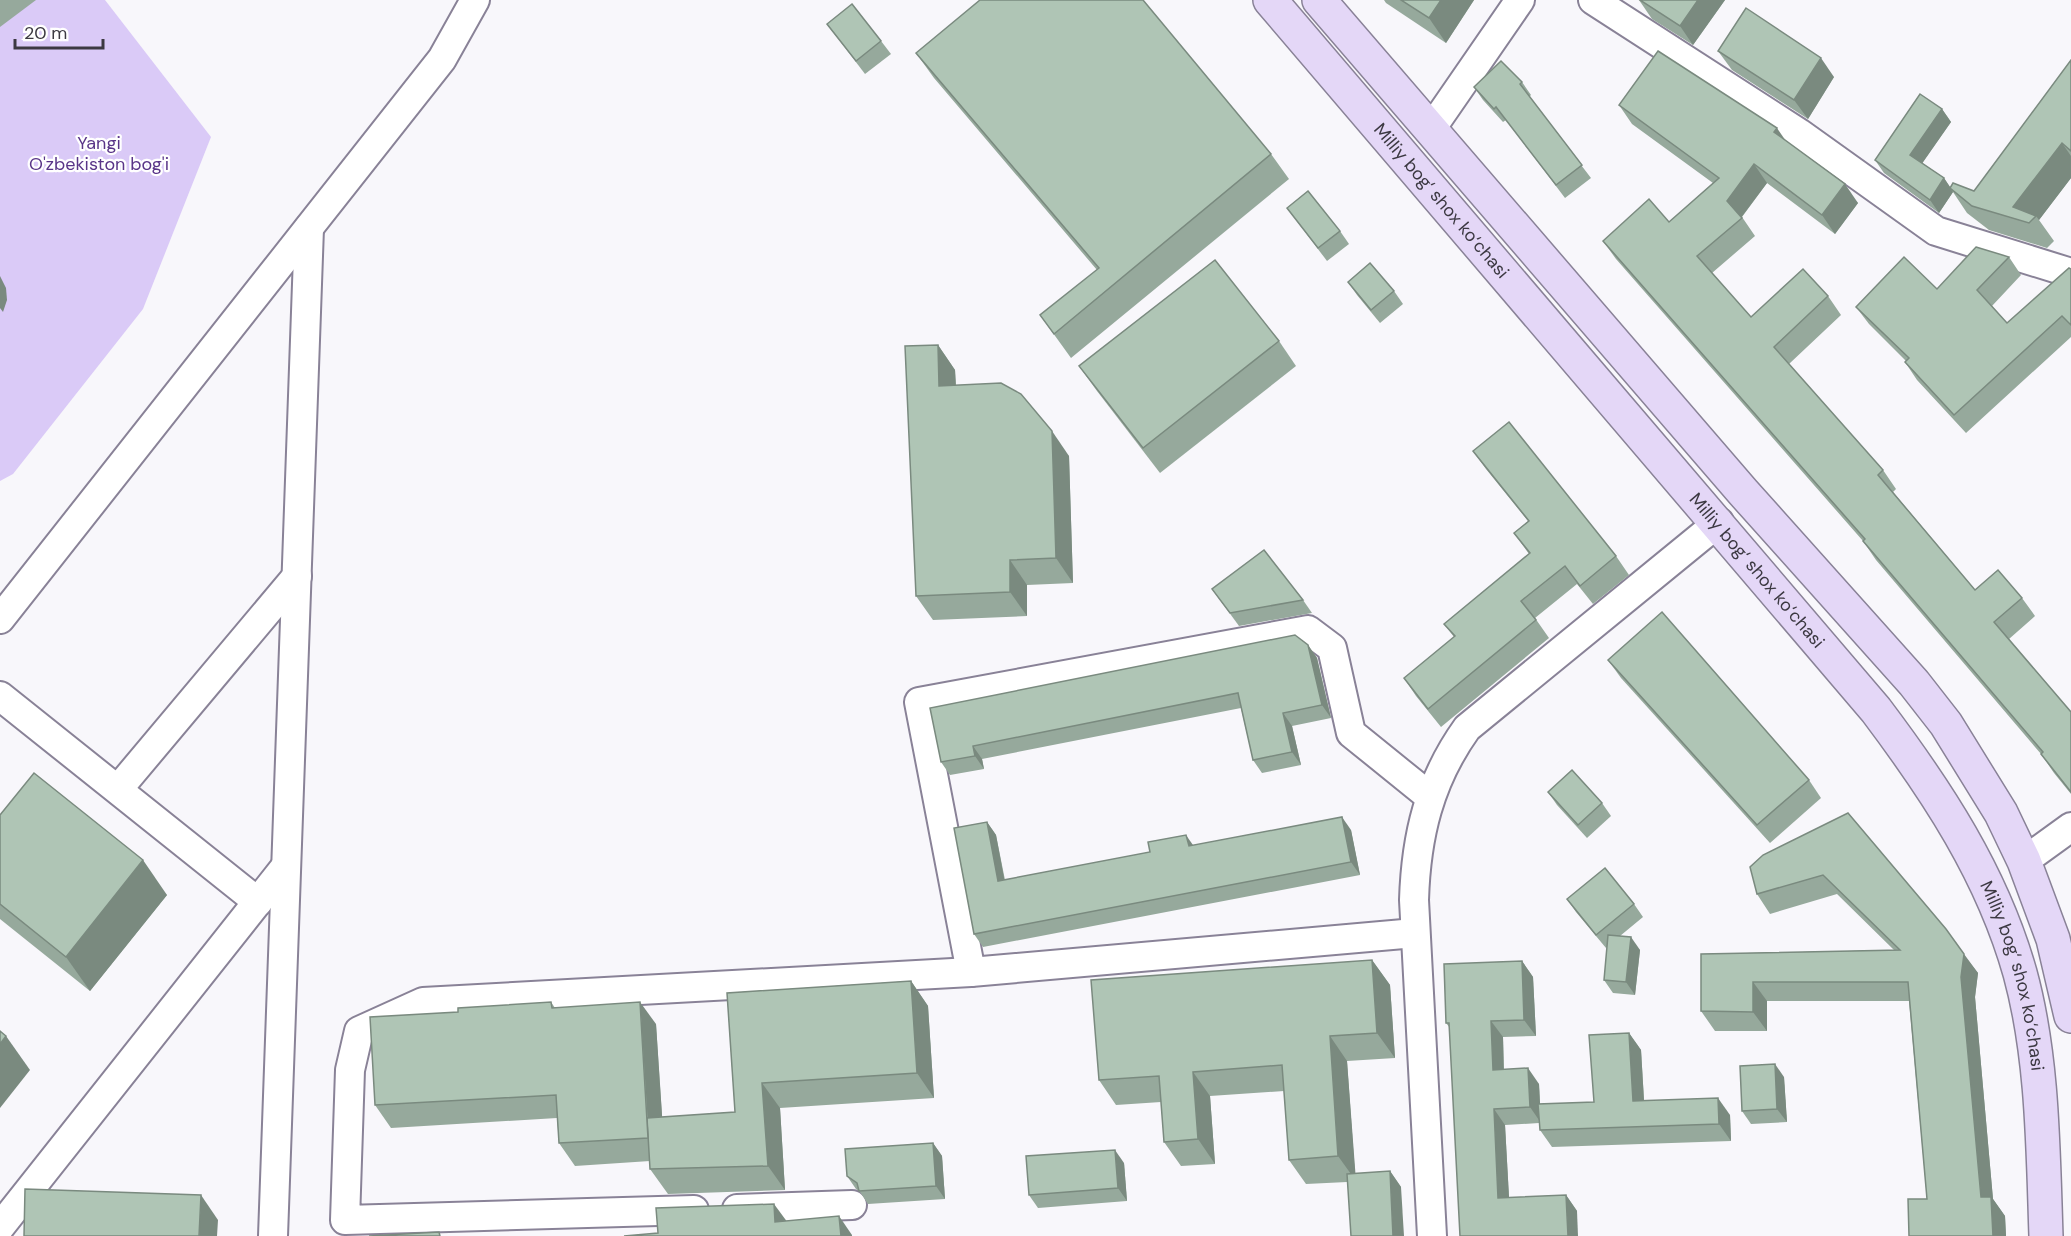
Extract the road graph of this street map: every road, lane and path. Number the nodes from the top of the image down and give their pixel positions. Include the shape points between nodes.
1 (475, 0) edge
2 (1270, 0) edge
3 (1319, 0) edge
4 (1520, 0) edge
5 (1593, 0) edge
6 (1431, 129) junction
7 (309, 228) junction
8 (2071, 273) edge
9 (1719, 522) junction
10 (297, 576) junction
11 (0, 619) edge
12 (0, 696) edge
13 (119, 788) junction
14 (1429, 796) junction
15 (2071, 827) edge
16 (2024, 861) junction
17 (286, 866) junction
18 (258, 902) junction
19 (1415, 933) junction
20 (971, 972) junction
21 (2071, 1016) edge
22 (852, 1205) dead end
23 (0, 1227) edge
24 (273, 1236) edge
25 (1432, 1236) edge
26 (2046, 1236) edge

1 - 7 street via 442,59
2 - 9 main road, Milliy bog‘ shox ko‘chasi
3 - 6 main road, Milliy bog‘ shox ko‘chasi
4 - 6 street
5 - 8 street via 1799,133 1936,231
6 - 16 main road, Milliy bog‘ shox ko‘chasi via 1743,492 1914,683 1974,768
7 - 10 street
7 - 11 street
9 - 14 street via 1474,722 1453,748
9 - 26 main road, Milliy bog‘ shox ko‘chasi via 1890,728 1943,803 1985,880 2007,934 2028,1010 2038,1088
10 - 13 street
10 - 17 street
12 - 13 street
13 - 18 street
14 - 19 street via 1415,865
14 - 20 street via 1351,733 1332,648 1308,630 919,702
15 - 16 street
16 - 21 main road, Milliy bog‘ shox ko‘chasi via 2053,939
17 - 18 street
17 - 24 street
18 - 23 street
19 - 20 street
19 - 25 street
20 - 22 street via 423,1002 359,1031 350,1070 345,1220

